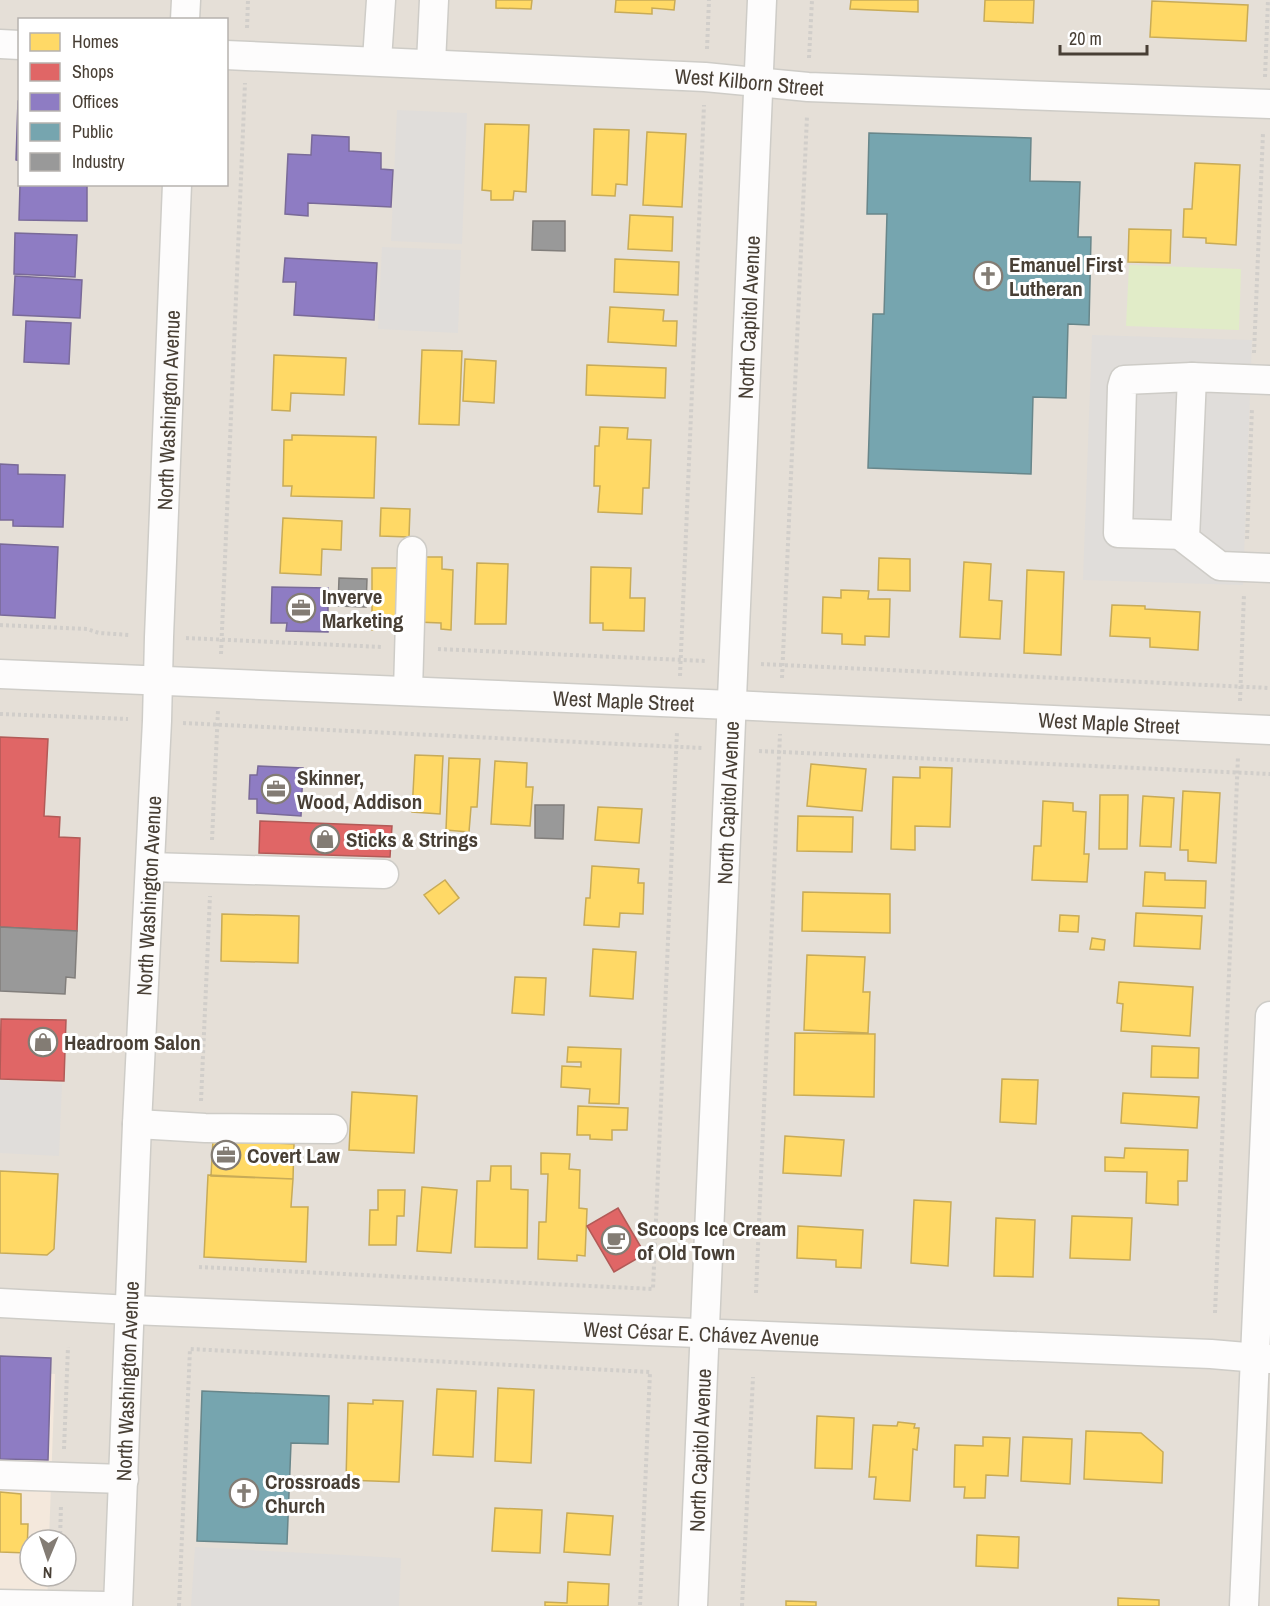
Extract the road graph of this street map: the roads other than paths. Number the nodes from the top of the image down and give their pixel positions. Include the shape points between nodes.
1 (186, 0) edge
2 (381, 0) edge
3 (434, 0) edge
4 (762, 0) edge
5 (185, 18) edge
6 (0, 44) edge
7 (18, 45) edge
8 (236, 55) edge
9 (377, 60) junction
10 (430, 63) junction
11 (759, 82) junction
12 (1267, 104) edge
13 (177, 186) edge
14 (1192, 377) junction
15 (1262, 380) edge
16 (1185, 536) junction
17 (412, 551) dead end
18 (1258, 567) edge
19 (0, 674) edge
20 (158, 680) junction
21 (408, 690) junction
22 (731, 705) junction
23 (1270, 730) edge
24 (150, 867) junction
25 (384, 874) dead end
26 (1270, 1016) edge
27 (137, 1124) junction
28 (333, 1129) dead end
29 (0, 1303) edge
30 (131, 1310) junction
31 (704, 1333) junction
32 (1263, 1358) edge
33 (0, 1474) edge
34 (124, 1479) junction
35 (1259, 1534) edge
36 (0, 1604) edge
37 (106, 1606) edge
38 (118, 1606) edge
39 (693, 1606) edge
40 (1244, 1606) edge

1 - 5 street
2 - 9 street
3 - 10 street
4 - 11 street, North Capitol Avenue
6 - 7 street
8 - 9 street, West Kilborn Street
9 - 10 street, West Kilborn Street
10 - 11 street, West Kilborn Street
11 - 12 street, West Kilborn Street
11 - 22 street, North Capitol Avenue
13 - 20 street, North Washington Avenue
14 - 15 street
14 - 16 street
14 - 16 street via 1124,380 1122,387 1118,533
16 - 18 street via 1220,566
17 - 21 street
19 - 20 street, West Maple Street
20 - 21 street, West Maple Street
20 - 24 street, North Washington Avenue
21 - 22 street, West Maple Street
22 - 23 street, West Maple Street
22 - 31 street, North Capitol Avenue
24 - 25 street
24 - 27 street, North Washington Avenue
26 - 32 street
27 - 28 street
27 - 30 street, North Washington Avenue
29 - 30 street, West César E. Chávez Avenue
30 - 31 street, West César E. Chávez Avenue
30 - 34 street, North Washington Avenue
31 - 32 street, West César E. Chávez Avenue
31 - 39 street, North Capitol Avenue
32 - 35 street
33 - 34 street
34 - 38 street, North Washington Avenue
35 - 40 street
36 - 37 street

